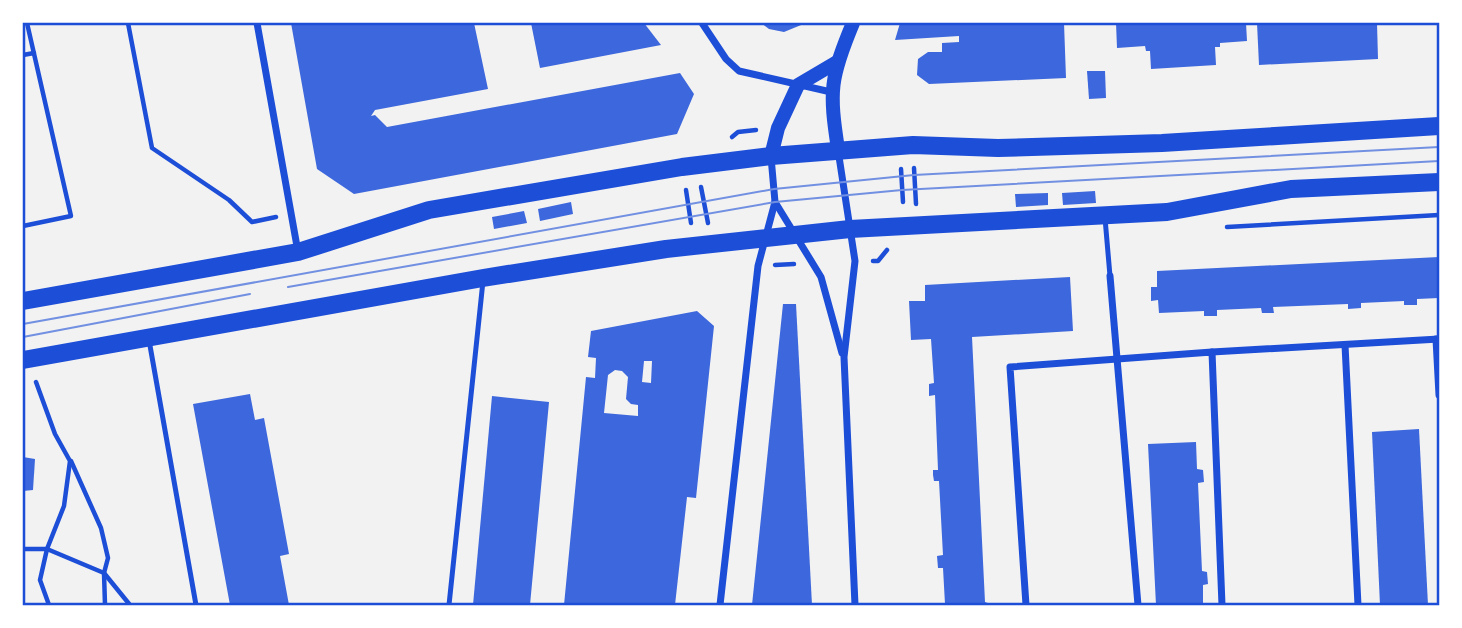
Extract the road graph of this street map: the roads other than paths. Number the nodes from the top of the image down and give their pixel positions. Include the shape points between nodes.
1 (257, 23) edge
2 (702, 23) edge
3 (853, 23) edge
4 (836, 62) junction
5 (798, 85) junction
6 (831, 92) junction
7 (1439, 126) edge
8 (838, 149) junction
9 (771, 156) junction
10 (1439, 182) edge
11 (775, 202) junction
12 (1105, 215) junction
13 (850, 229) junction
14 (797, 234) junction
15 (764, 238) junction
16 (298, 252) junction
17 (1110, 276) joint
18 (483, 278) junction
19 (23, 301) edge
20 (149, 337) junction
21 (1438, 339) edge
22 (1345, 345) junction
23 (1212, 352) junction
24 (844, 357) junction
25 (1118, 358) junction
26 (23, 360) edge
27 (1439, 395) edge
28 (196, 605) edge
29 (449, 605) edge
30 (720, 605) edge
31 (855, 605) edge
32 (1026, 605) edge
33 (1139, 605) edge
34 (1222, 605) edge
35 (1358, 605) edge

1 - 16 street
2 - 5 street via 739,71
3 - 4 main road
4 - 5 main road
4 - 6 main road
5 - 6 street
5 - 9 main road
6 - 8 main road
7 - 8 main road via 1162,143
8 - 9 main road
8 - 13 street
9 - 11 street
9 - 16 main road via 429,210
10 - 12 main road via 1291,189 1167,212
11 - 14 street
11 - 15 street
12 - 13 main road via 911,219
12 - 17 lane
13 - 14 main road
13 - 24 street via 855,261
14 - 15 main road
14 - 24 street via 821,277
15 - 18 main road
15 - 30 street
16 - 19 main road
17 - 25 street
18 - 20 main road
18 - 29 lane
20 - 26 main road
20 - 28 lane
21 - 22 street
21 - 27 street
22 - 23 street
22 - 35 street
23 - 25 street
23 - 34 street
24 - 31 street
25 - 32 street via 1010,367
25 - 33 street

